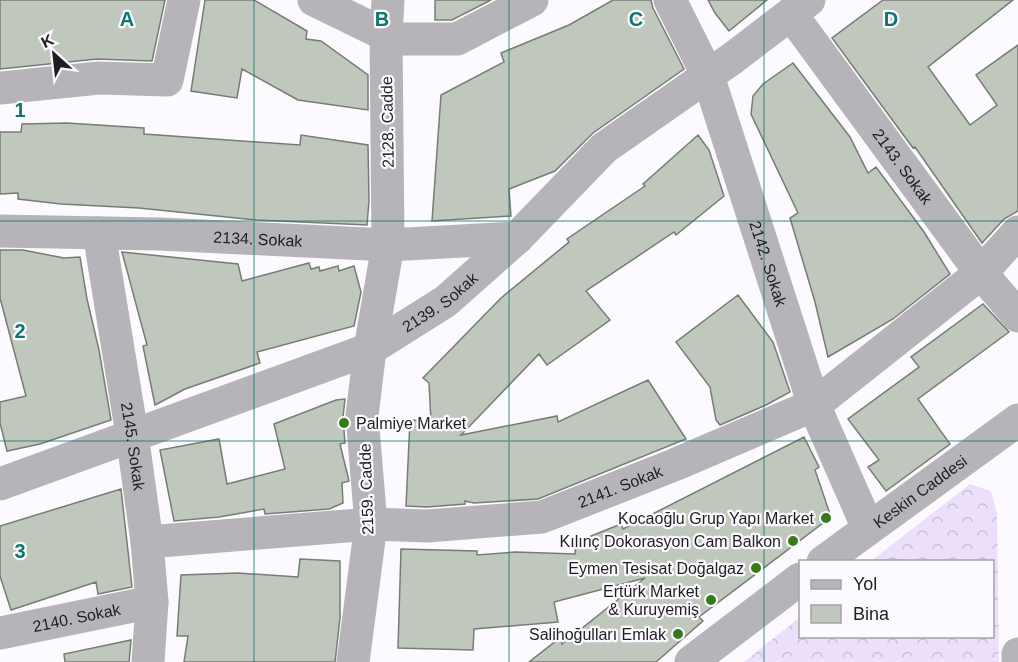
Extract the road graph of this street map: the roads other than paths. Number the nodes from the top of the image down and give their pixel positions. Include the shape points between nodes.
1 (183, 0) edge
2 (314, 0) edge
3 (388, 0) edge
4 (531, 0) edge
5 (670, 0) edge
6 (800, 7) edge
7 (386, 34) junction
8 (708, 76) junction
9 (0, 88) edge
10 (0, 231) edge
11 (1018, 232) edge
12 (99, 233) junction
13 (517, 238) junction
14 (388, 245) junction
15 (981, 273) junction
16 (1018, 316) edge
17 (370, 349) junction
18 (814, 405) junction
19 (1018, 420) edge
20 (132, 434) junction
21 (0, 484) edge
22 (371, 524) junction
23 (868, 528) junction
24 (147, 542) junction
25 (824, 560) edge
26 (799, 580) edge
27 (152, 602) junction
28 (0, 633) edge
29 (1018, 654) edge
30 (148, 662) edge
31 (353, 662) edge
32 (690, 662) edge
33 (1018, 662) edge

1 - 9 street via 167,80 99,78
2 - 7 street
3 - 7 street, 2128. Cadde
4 - 7 street via 457,39 394,39
5 - 8 street, 2142. Sokak
6 - 8 street, 2139. Sokak
6 - 15 street, 2143. Sokak
7 - 14 street, 2128. Cadde
8 - 13 street, 2139. Sokak via 604,148
8 - 18 street, 2142. Sokak
10 - 12 street, 2134. Sokak
11 - 15 street, 2141. Sokak
12 - 14 street, 2134. Sokak
12 - 20 street, 2145. Sokak
13 - 14 street, 2134. Sokak
13 - 17 street, 2139. Sokak via 446,301
14 - 17 street, 2159. Cadde
15 - 16 street, 2143. Sokak
15 - 18 street, 2141. Sokak
17 - 20 street, 2139. Sokak
17 - 22 street, 2159. Cadde via 362,416
18 - 22 street, 2141. Sokak via 542,517 427,526
18 - 23 street, 2142. Sokak
19 - 23 street, Keskin Caddesi
20 - 21 street, 2139. Sokak
20 - 24 street, 2145. Sokak
22 - 24 street, 2141. Sokak
22 - 31 street, 2159. Cadde
23 - 25 street, Keskin Caddesi
24 - 27 street, 2145. Sokak
26 - 32 street
27 - 28 street, 2140. Sokak
27 - 30 street, 2145. Sokak
29 - 33 street

